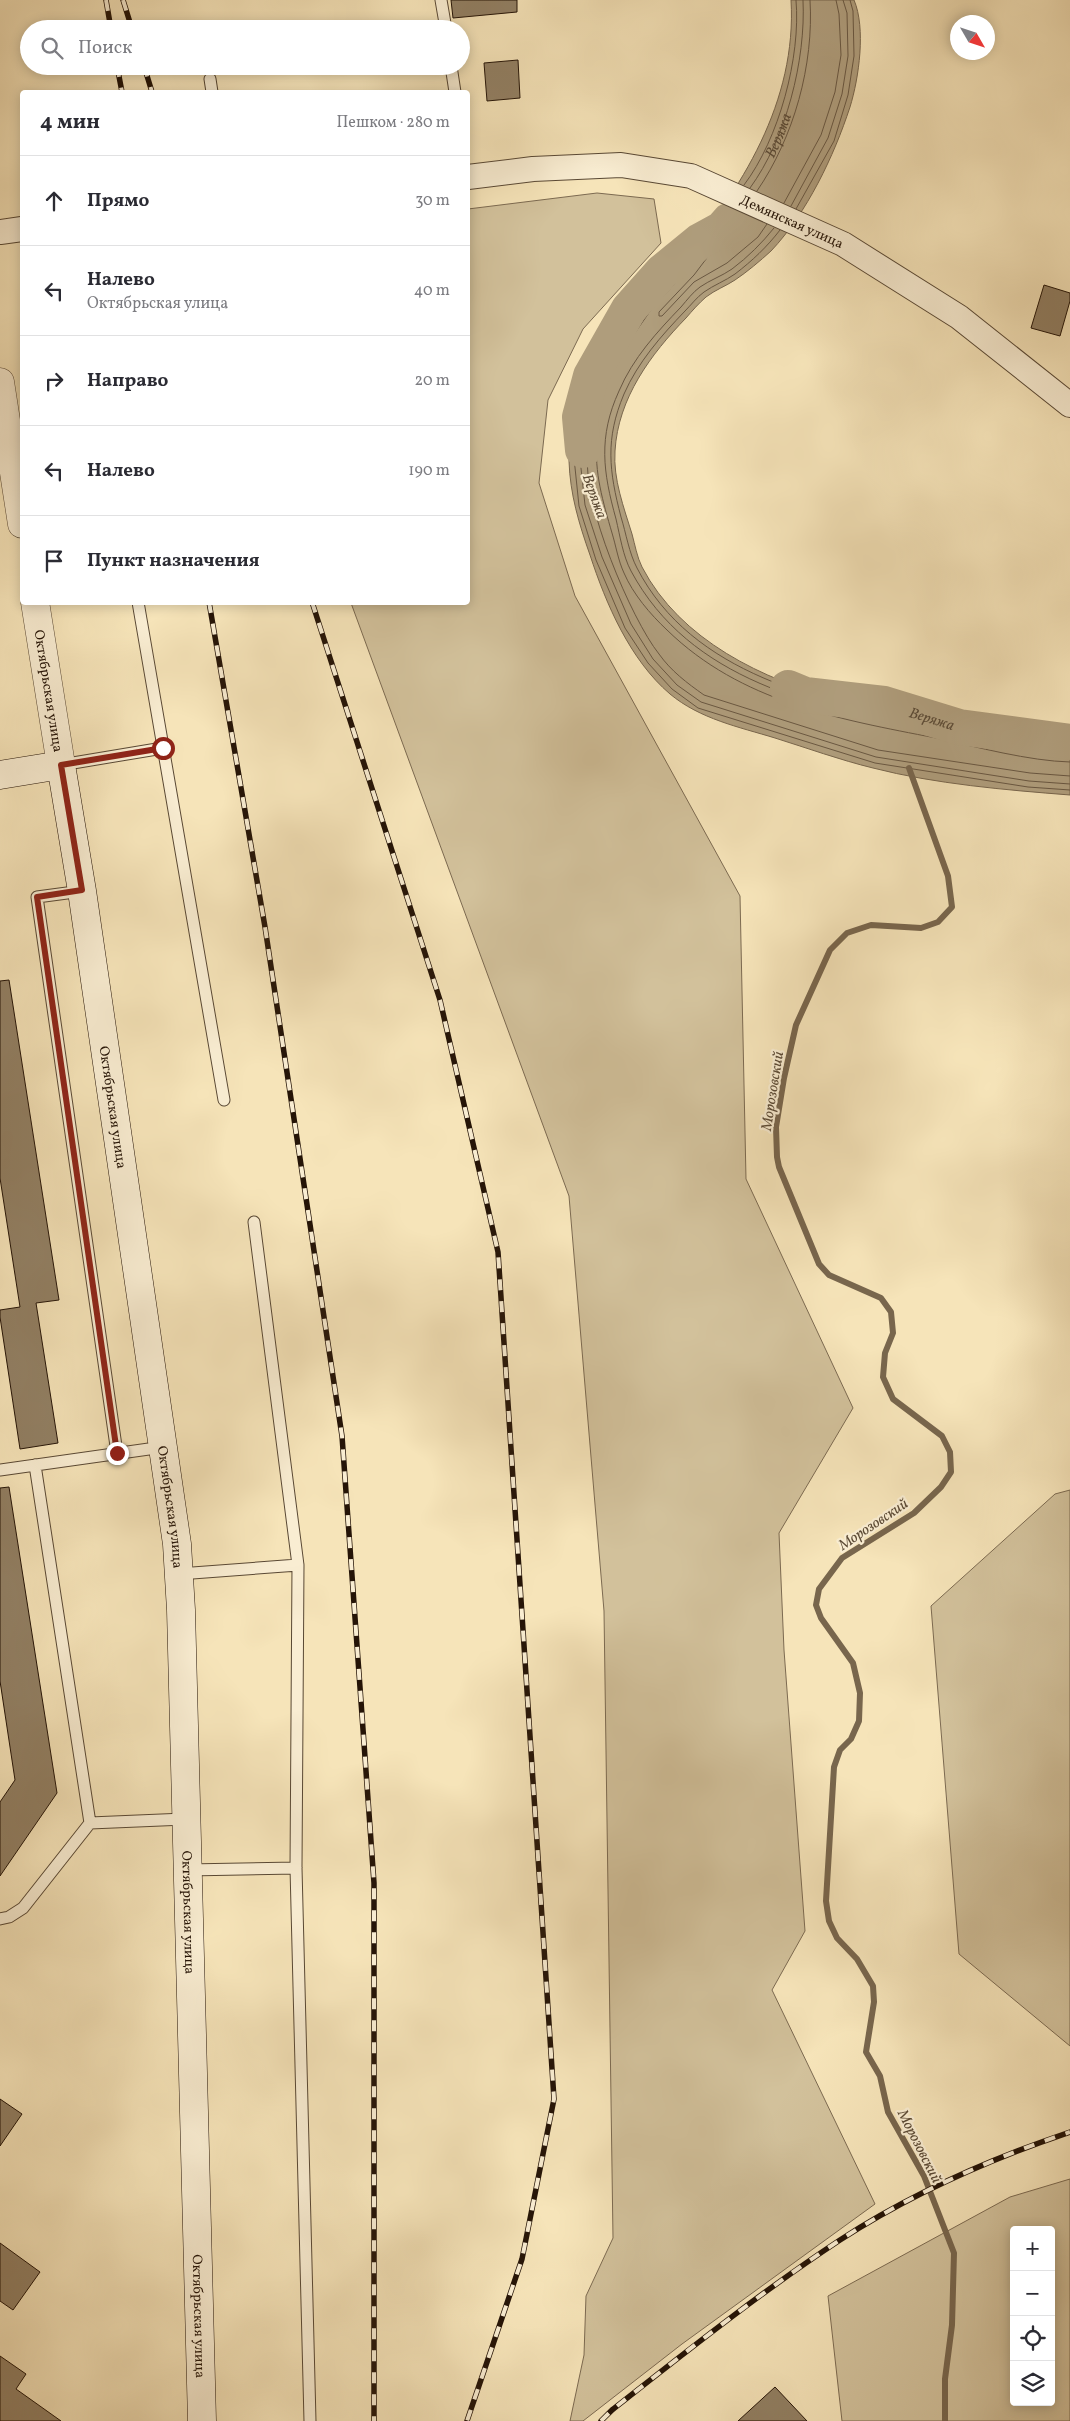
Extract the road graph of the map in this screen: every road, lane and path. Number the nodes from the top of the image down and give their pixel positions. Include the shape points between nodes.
1 (441, 0) edge
2 (444, 20) edge
3 (452, 75) edge
4 (210, 79) dead end
5 (212, 90) edge
6 (455, 90) edge
7 (470, 173) edge
8 (20, 229) edge
9 (0, 232) edge
10 (0, 382) edge
11 (1070, 405) edge
12 (20, 511) edge
13 (35, 605) edge
14 (139, 605) edge
15 (163, 748) junction
16 (61, 765) junction
17 (0, 775) edge
18 (82, 890) junction
19 (224, 1100) dead end
20 (254, 1222) dead end
21 (163, 1447) junction
22 (117, 1453) junction
23 (35, 1465) junction
24 (0, 1470) edge
25 (298, 1565) junction
26 (179, 1574) junction
27 (185, 1819) junction
28 (90, 1823) junction
29 (296, 1868) junction
30 (187, 1870) junction
31 (0, 1919) edge
32 (202, 2421) edge
33 (310, 2421) edge

1 - 2 lane
3 - 6 lane
4 - 5 lane
7 - 11 street, Демянская улица via 621,165 692,176 843,244 959,317
8 - 9 street
10 - 12 main road
13 - 16 main road, Октябрьская улица
14 - 15 lane
15 - 16 lane
15 - 19 lane
16 - 17 main road
16 - 18 main road, Октябрьская улица
18 - 21 main road, Октябрьская улица
18 - 22 lane via 37,897
20 - 25 lane
21 - 22 lane
21 - 26 main road, Октябрьская улица
22 - 23 lane
23 - 24 lane
23 - 28 lane
25 - 26 lane
25 - 29 lane
26 - 27 main road, Октябрьская улица
27 - 28 lane
27 - 30 main road, Октябрьская улица
28 - 31 lane via 23,1908 10,1917
29 - 30 lane
29 - 33 lane
30 - 32 main road, Октябрьская улица

